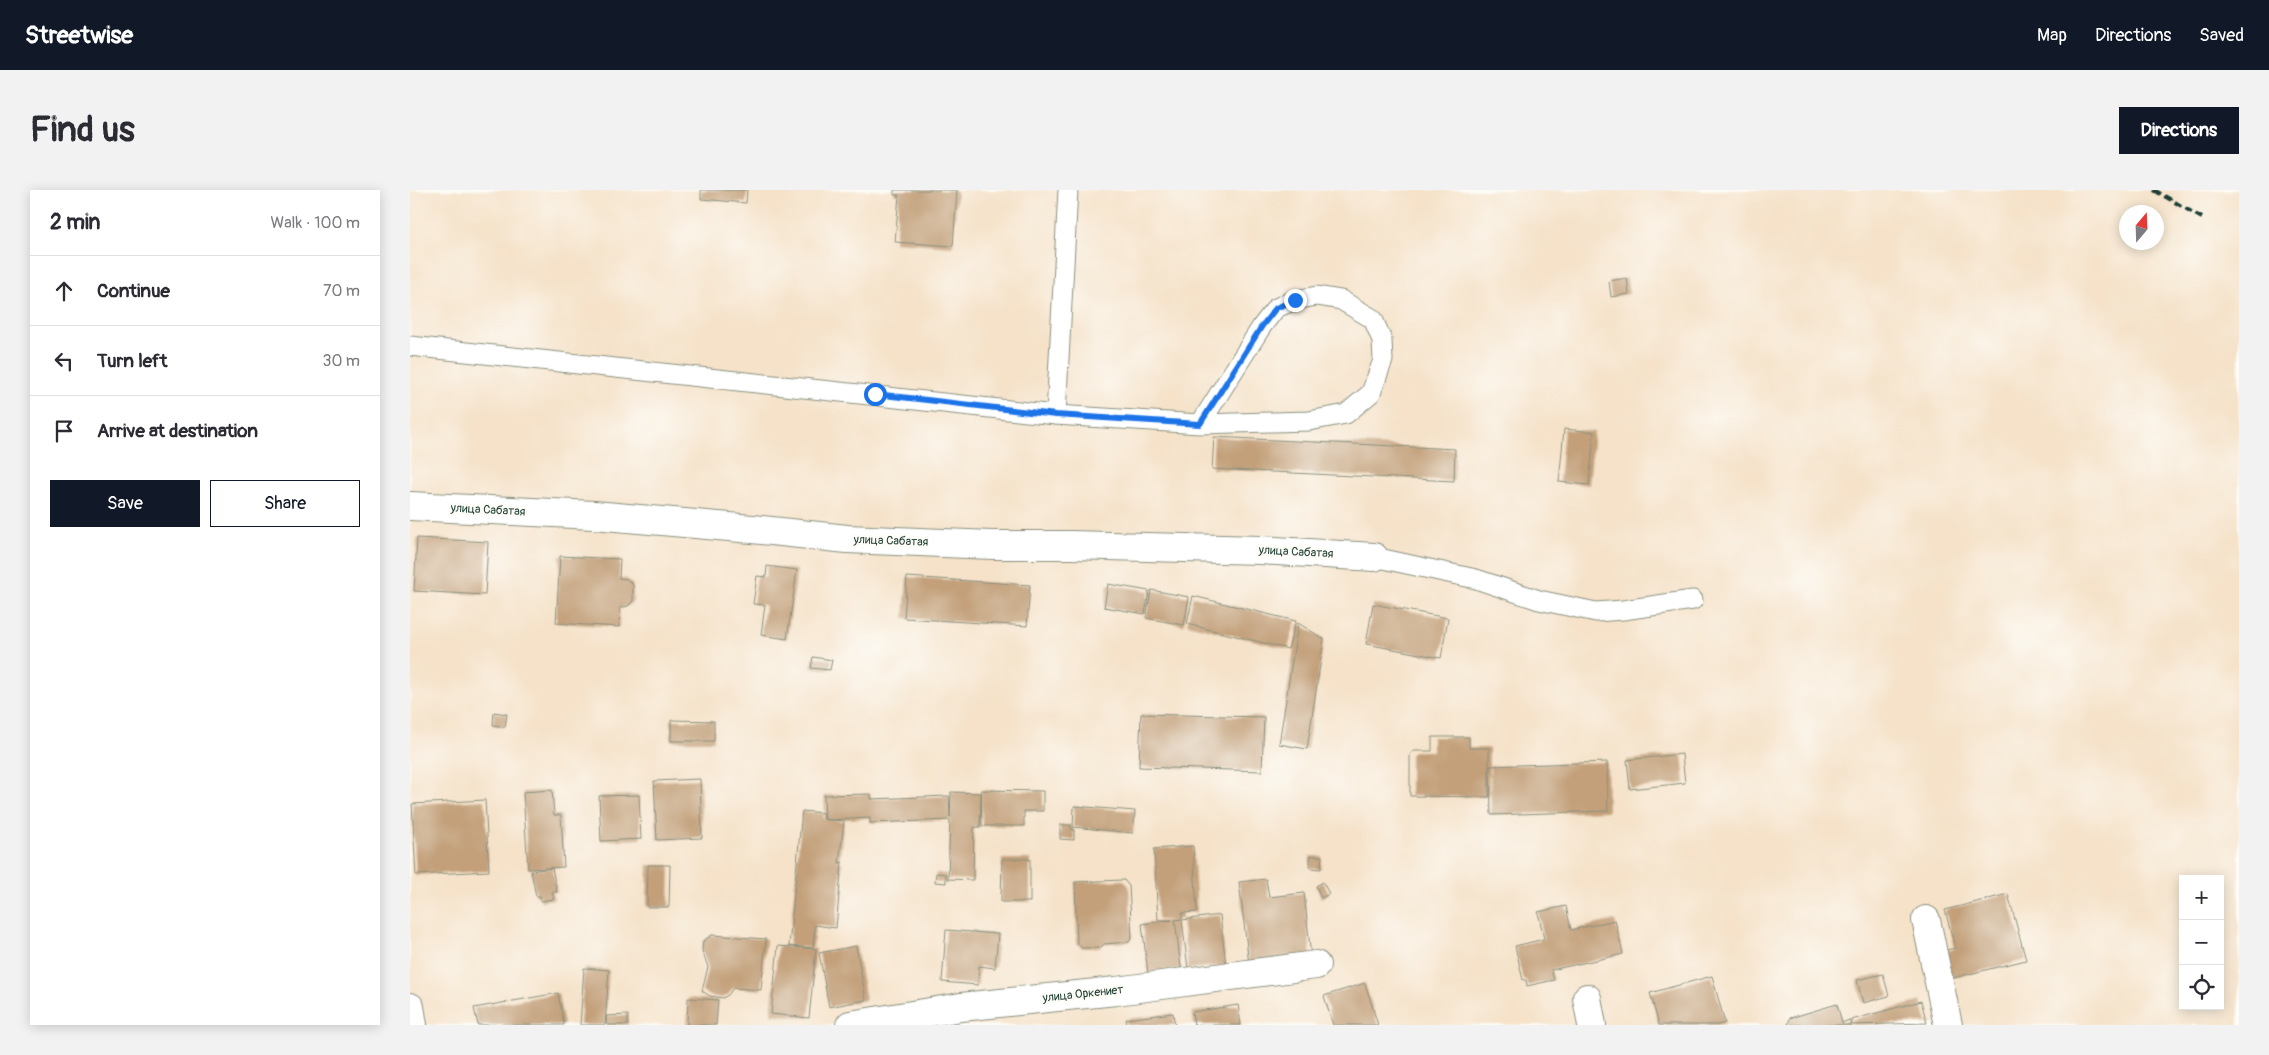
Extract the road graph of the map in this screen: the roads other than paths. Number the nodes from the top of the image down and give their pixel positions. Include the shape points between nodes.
1 (1068, 190) edge
2 (410, 346) edge
3 (1056, 415) junction
4 (1200, 424) junction
5 (410, 506) edge
6 (1374, 557) joint
7 (1693, 600) dead end
8 (1926, 920) dead end
9 (1316, 965) dead end
10 (1587, 998) dead end
11 (410, 1007) edge
12 (414, 1025) edge
13 (850, 1025) edge
14 (1592, 1025) edge
15 (1948, 1025) edge

1 - 3 lane
2 - 3 lane
3 - 4 lane
4 - 4 lane via 1309,421 1346,414 1371,393 1382,360 1382,340 1373,318 1341,300 1318,296 1276,308
5 - 6 street, улица Сабатая via 594,515 847,540 1260,550
6 - 7 lane via 1476,579 1539,600 1596,612
8 - 15 street
9 - 13 street, улица Оркениет via 962,1007
10 - 14 street
11 - 12 street

